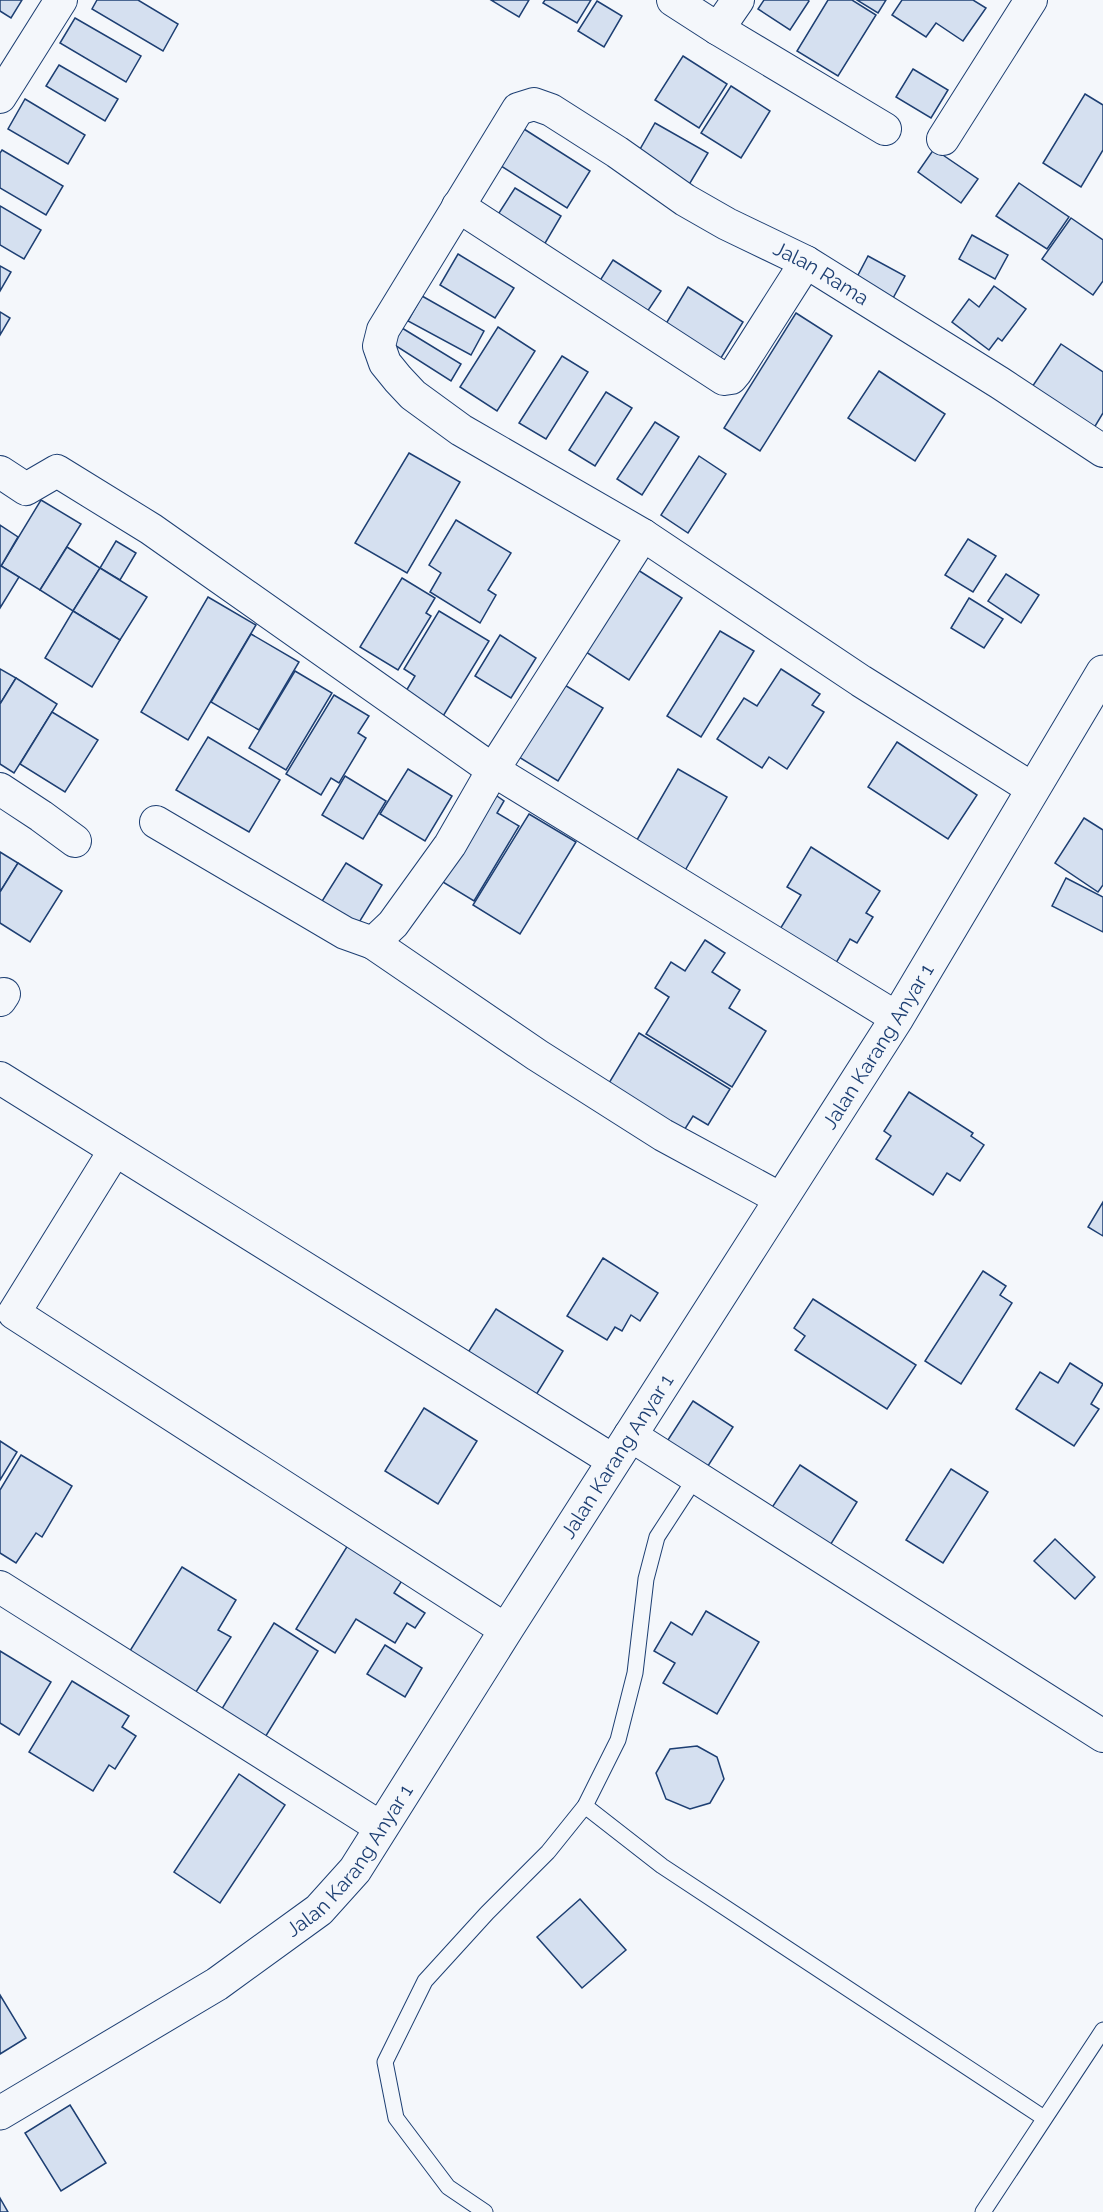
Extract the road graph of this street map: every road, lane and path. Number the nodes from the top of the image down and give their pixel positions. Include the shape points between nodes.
1 (61, 0) edge
2 (674, 0) edge
3 (738, 0) edge
4 (1031, 0) edge
5 (718, 29) junction
6 (0, 97) edge
7 (885, 129) dead end
8 (943, 139) dead end
9 (458, 206) junction
10 (806, 262) junction
11 (1103, 451) edge
12 (0, 472) edge
13 (643, 535) junction
14 (1103, 672) edge
15 (493, 770) junction
16 (0, 789) edge
17 (1033, 789) junction
18 (156, 822) dead end
19 (75, 841) dead end
20 (374, 943) junction
21 (897, 1018) junction
22 (0, 1078) edge
23 (115, 1150) junction
24 (782, 1198) junction
25 (622, 1448) junction
26 (696, 1477) junction
27 (0, 1587) edge
28 (506, 1630) junction
29 (1103, 1736) edge
30 (585, 1806) junction
31 (380, 1827) junction
32 (1103, 2030) edge
33 (0, 2113) edge
34 (1044, 2118) junction
35 (485, 2212) edge
36 (983, 2212) edge

1 - 6 street
2 - 5 street
3 - 5 street
4 - 8 street
5 - 7 street
9 - 10 street, Jalan Rama via 518,109 534,105 551,110 685,200
9 - 10 street via 724,380 736,372
9 - 13 street via 383,330 379,346 385,363 413,395 462,430
10 - 11 street, Jalan Rama
12 - 15 street via 26,489 57,471 151,529
13 - 15 street
13 - 17 street via 861,681
14 - 17 main road, Jalan Karang Anyar 1
15 - 20 street via 450,845 393,924
15 - 21 street
16 - 19 street
17 - 21 main road, Jalan Karang Anyar 1
18 - 20 street via 345,933
20 - 24 street via 537,1055 663,1135
21 - 24 main road, Jalan Karang Anyar 1
22 - 23 street
23 - 25 street
23 - 28 street via 14,1313
24 - 25 main road, Jalan Karang Anyar 1
25 - 26 street
25 - 28 main road, Jalan Karang Anyar 1
26 - 29 street
26 - 30 lane via 657,1537 646,1579 635,1672 618,1740
27 - 31 street
28 - 31 main road, Jalan Karang Anyar 1
30 - 34 lane via 662,1866
30 - 35 lane via 548,1852 425,1981 384,2062 396,2118 448,2187
31 - 33 main road, Jalan Karang Anyar 1 via 355,1870 319,1910 217,1984
32 - 34 lane
34 - 36 lane

